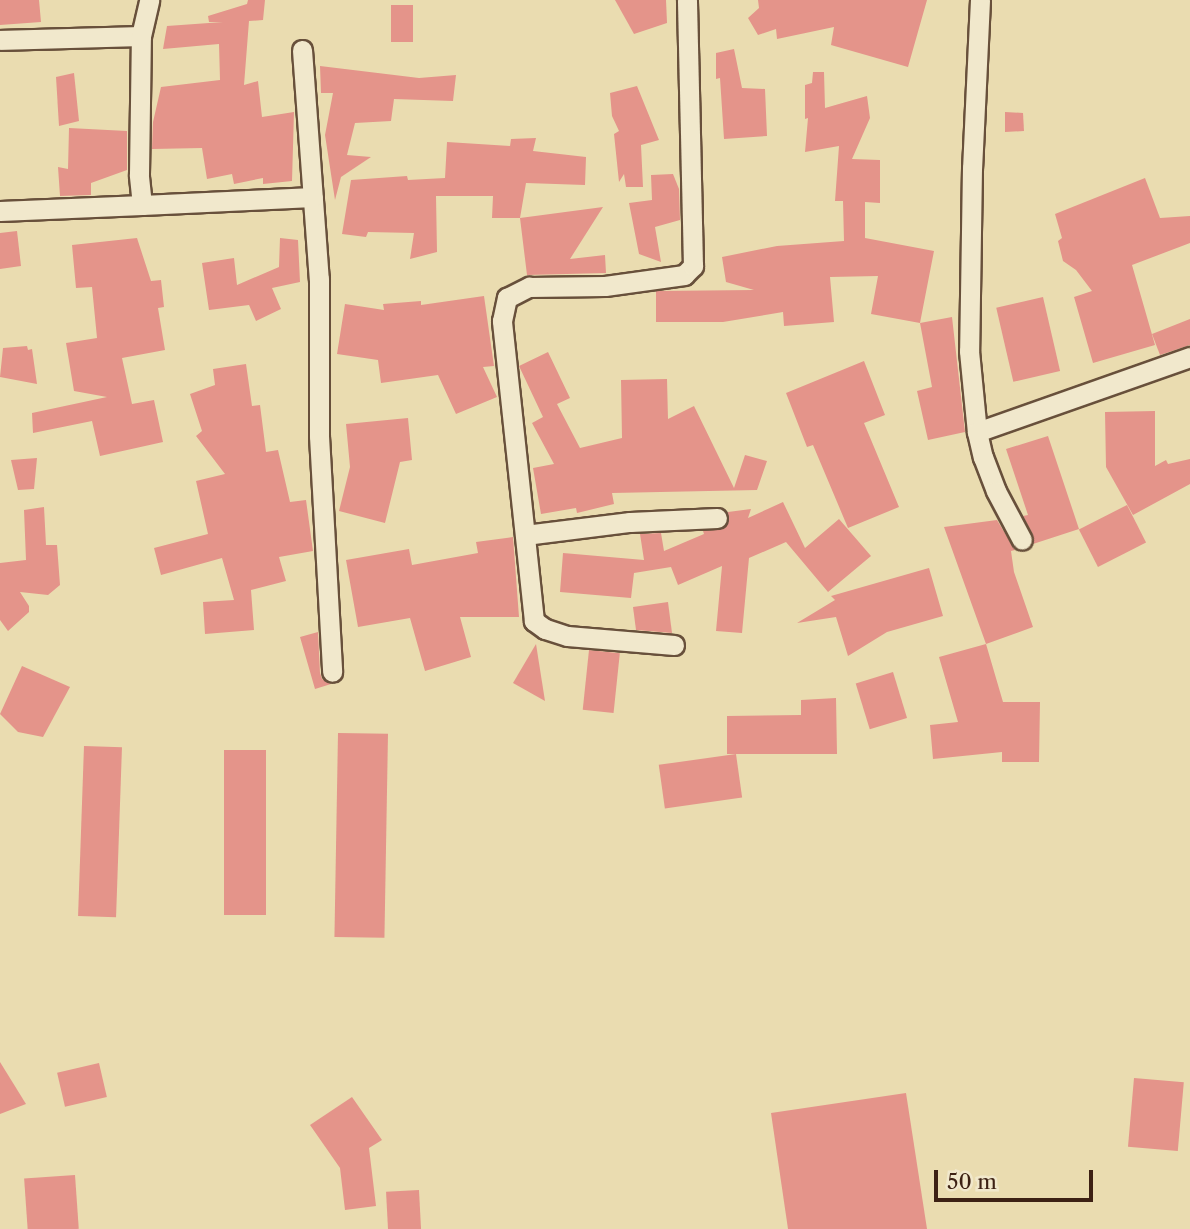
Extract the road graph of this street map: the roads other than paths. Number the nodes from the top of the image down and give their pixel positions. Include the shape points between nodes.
1 (149, 0) edge
2 (687, 0) edge
3 (980, 0) edge
4 (141, 36) junction
5 (0, 40) edge
6 (302, 50) dead end
7 (313, 197) junction
8 (142, 205) junction
9 (0, 211) edge
10 (1190, 357) edge
11 (977, 432) junction
12 (717, 518) dead end
13 (525, 535) junction
14 (1022, 540) dead end
15 (674, 645) dead end
16 (332, 672) dead end

1 - 4 street
2 - 13 street via 693,266 684,275 605,286 529,288 507,298 503,309 505,368
3 - 11 street via 969,351
4 - 5 street
4 - 8 street
6 - 7 street
7 - 8 street
7 - 16 street via 319,279 319,436
8 - 9 street
10 - 11 street
11 - 14 street via 996,491
12 - 13 street via 630,522
13 - 15 street via 534,621 567,636

